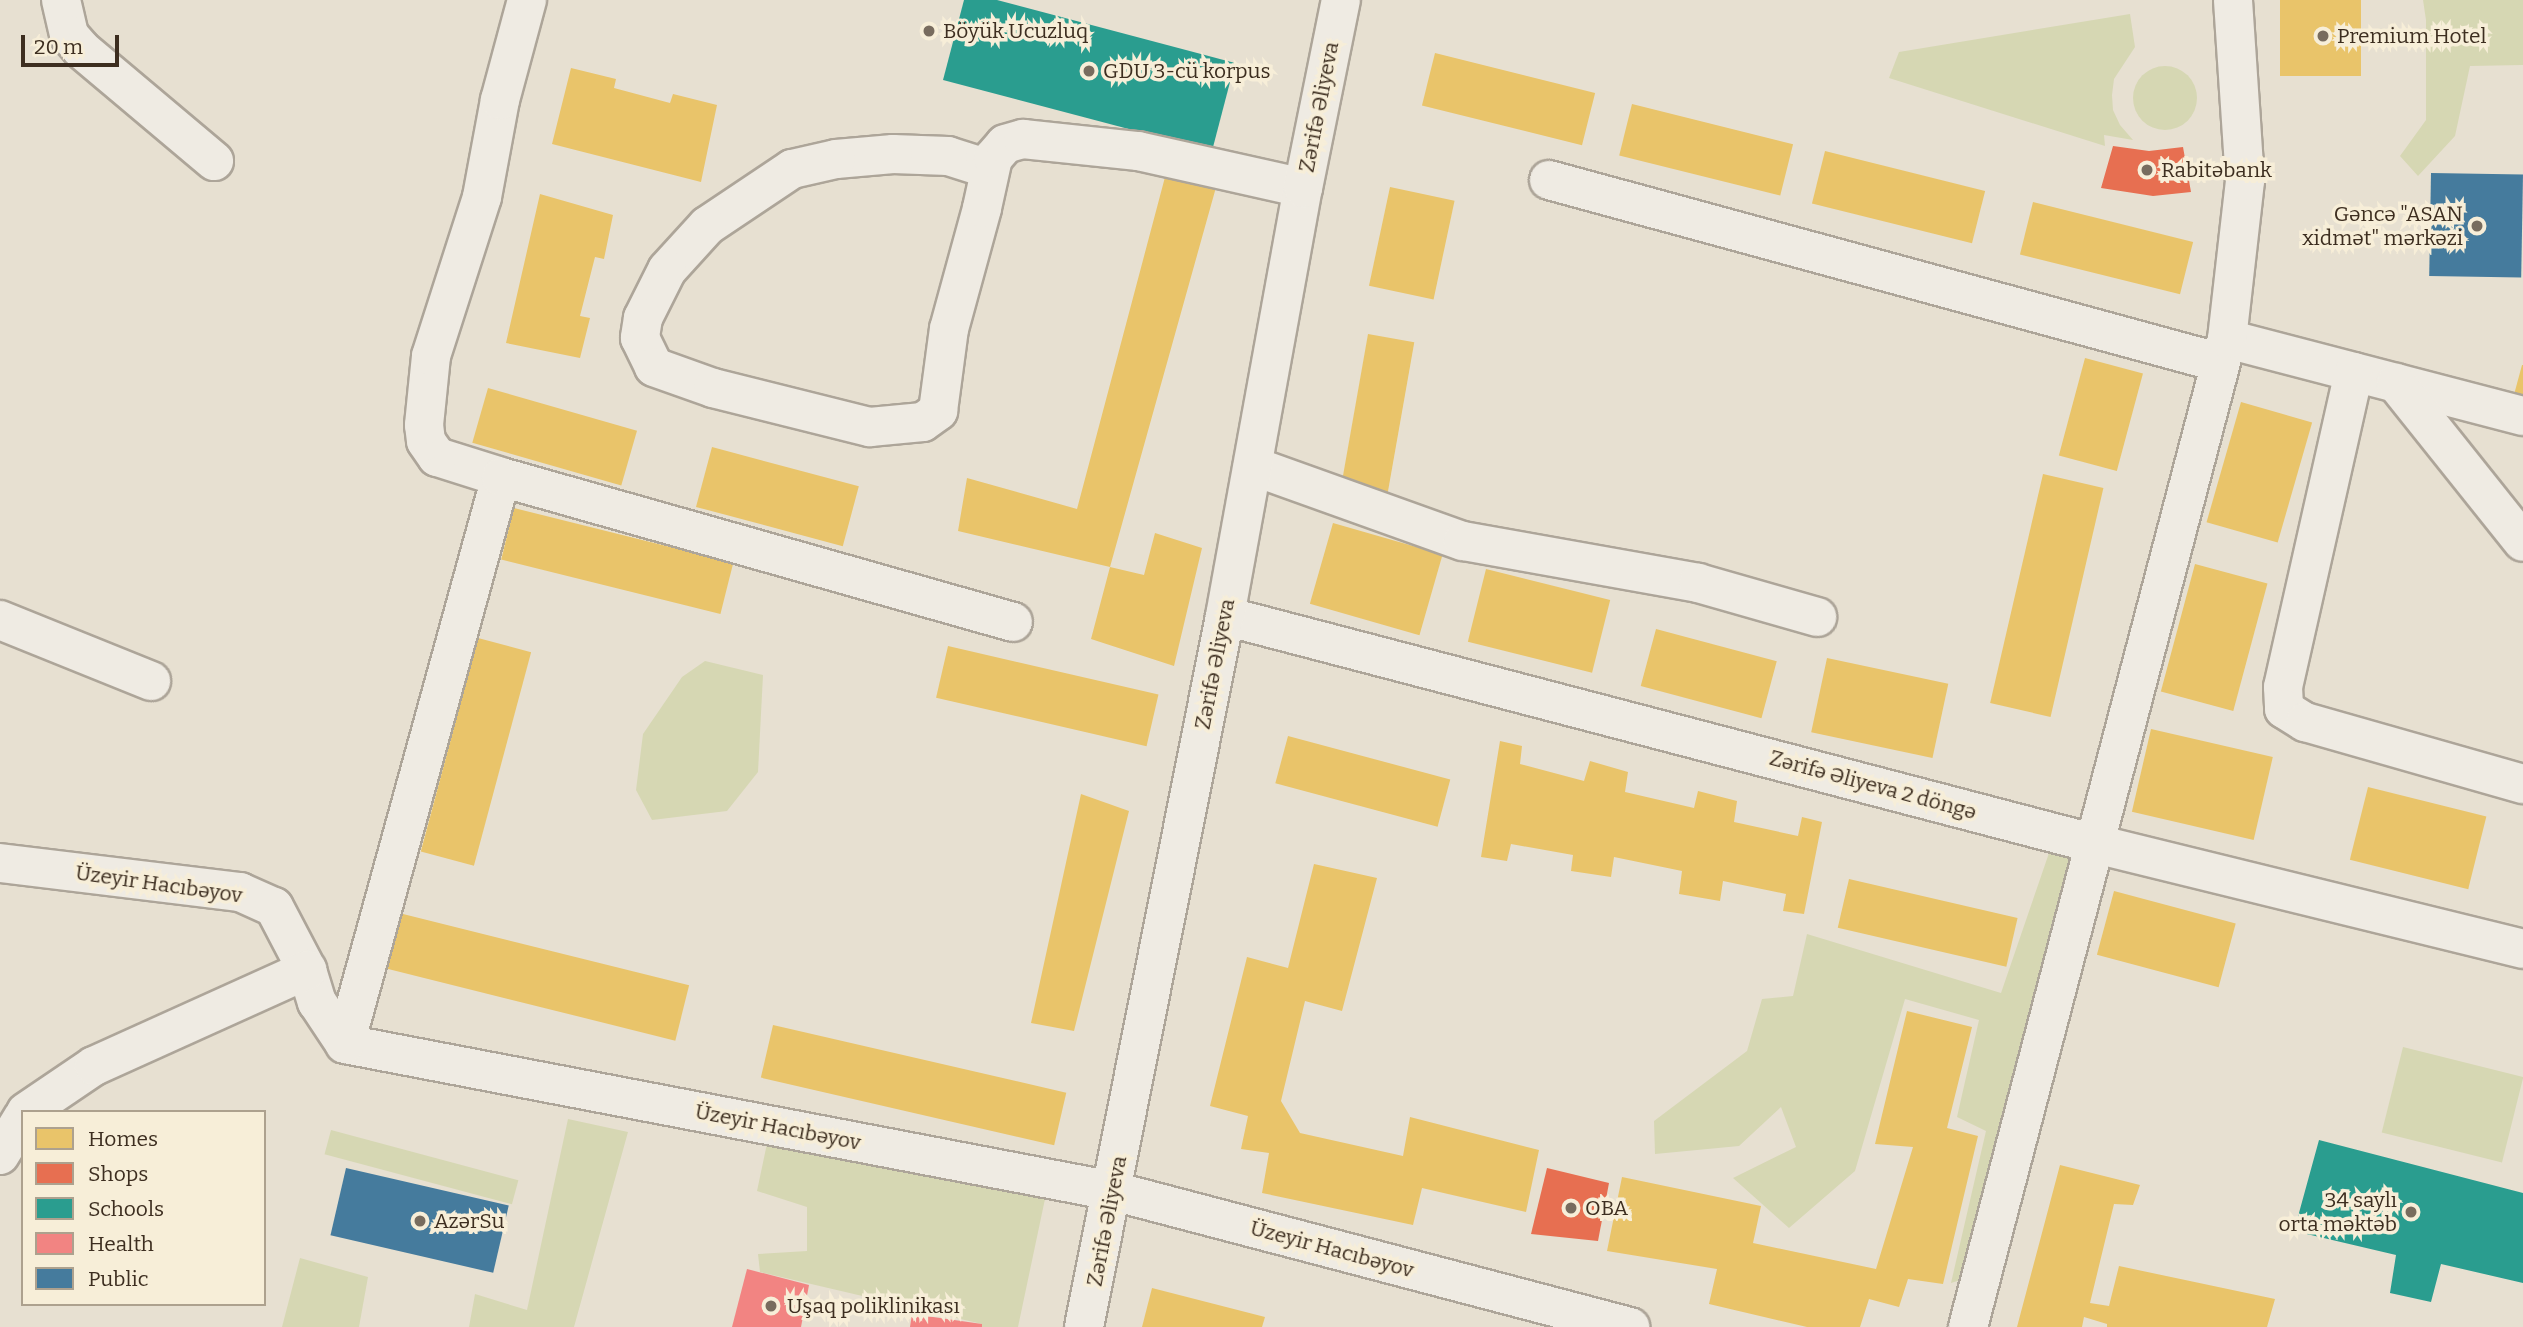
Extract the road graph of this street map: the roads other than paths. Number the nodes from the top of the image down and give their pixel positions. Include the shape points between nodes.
1 (61, 0) edge
2 (527, 0) edge
3 (1341, 0) edge
4 (2233, 0) edge
5 (214, 161) dead end
6 (989, 169) junction
7 (1549, 180) dead end
8 (1303, 188) junction
9 (2224, 351) junction
10 (2354, 372) junction
11 (2396, 383) junction
12 (2523, 416) edge
13 (1253, 466) junction
14 (500, 477) junction
15 (2523, 542) edge
16 (1225, 616) junction
17 (1817, 617) dead end
18 (0, 620) edge
19 (1013, 622) dead end
20 (151, 681) dead end
21 (2523, 784) edge
22 (2096, 844) junction
23 (0, 863) edge
24 (2523, 949) edge
25 (307, 971) junction
26 (345, 1044) junction
27 (29, 1110) edge
28 (21, 1120) edge
29 (0, 1155) edge
30 (1113, 1191) junction
31 (1084, 1327) edge
32 (1630, 1327) edge
33 (1968, 1327) edge

1 - 5 street via 69,35 81,48
2 - 14 street via 500,100 482,197 431,356 424,425 426,441 437,457
3 - 8 street, Zərifə Əliyeva
4 - 9 street via 2245,181
6 - 6 street via 949,328 939,411 923,422 870,427 713,388 654,367 640,338 643,318 667,270 707,226 792,169 893,154 948,156
6 - 8 street via 1005,144 1023,139 1138,151
7 - 9 street
8 - 13 street, Zərifə Əliyeva
9 - 10 street
9 - 22 street
10 - 11 street
10 - 21 street via 2283,687 2284,709 2305,722
11 - 12 street
11 - 15 street
13 - 16 street, Zərifə Əliyeva
13 - 17 street via 1463,541 1698,583
14 - 19 street
14 - 26 street
16 - 22 street, Zərifə Əliyeva 2 döngə
16 - 30 street, Zərifə Əliyeva
18 - 20 street
22 - 24 street, Zərifə Əliyeva 2 döngə
22 - 33 street
23 - 25 street, Üzeyir Hacıbəyov via 240,892 274,907
25 - 26 street, Üzeyir Hacıbəyov via 317,1002
25 - 27 street via 94,1066
26 - 30 street, Üzeyir Hacıbəyov
28 - 29 street
30 - 31 street, Zərifə Əliyeva
30 - 32 street, Üzeyir Hacıbəyov

